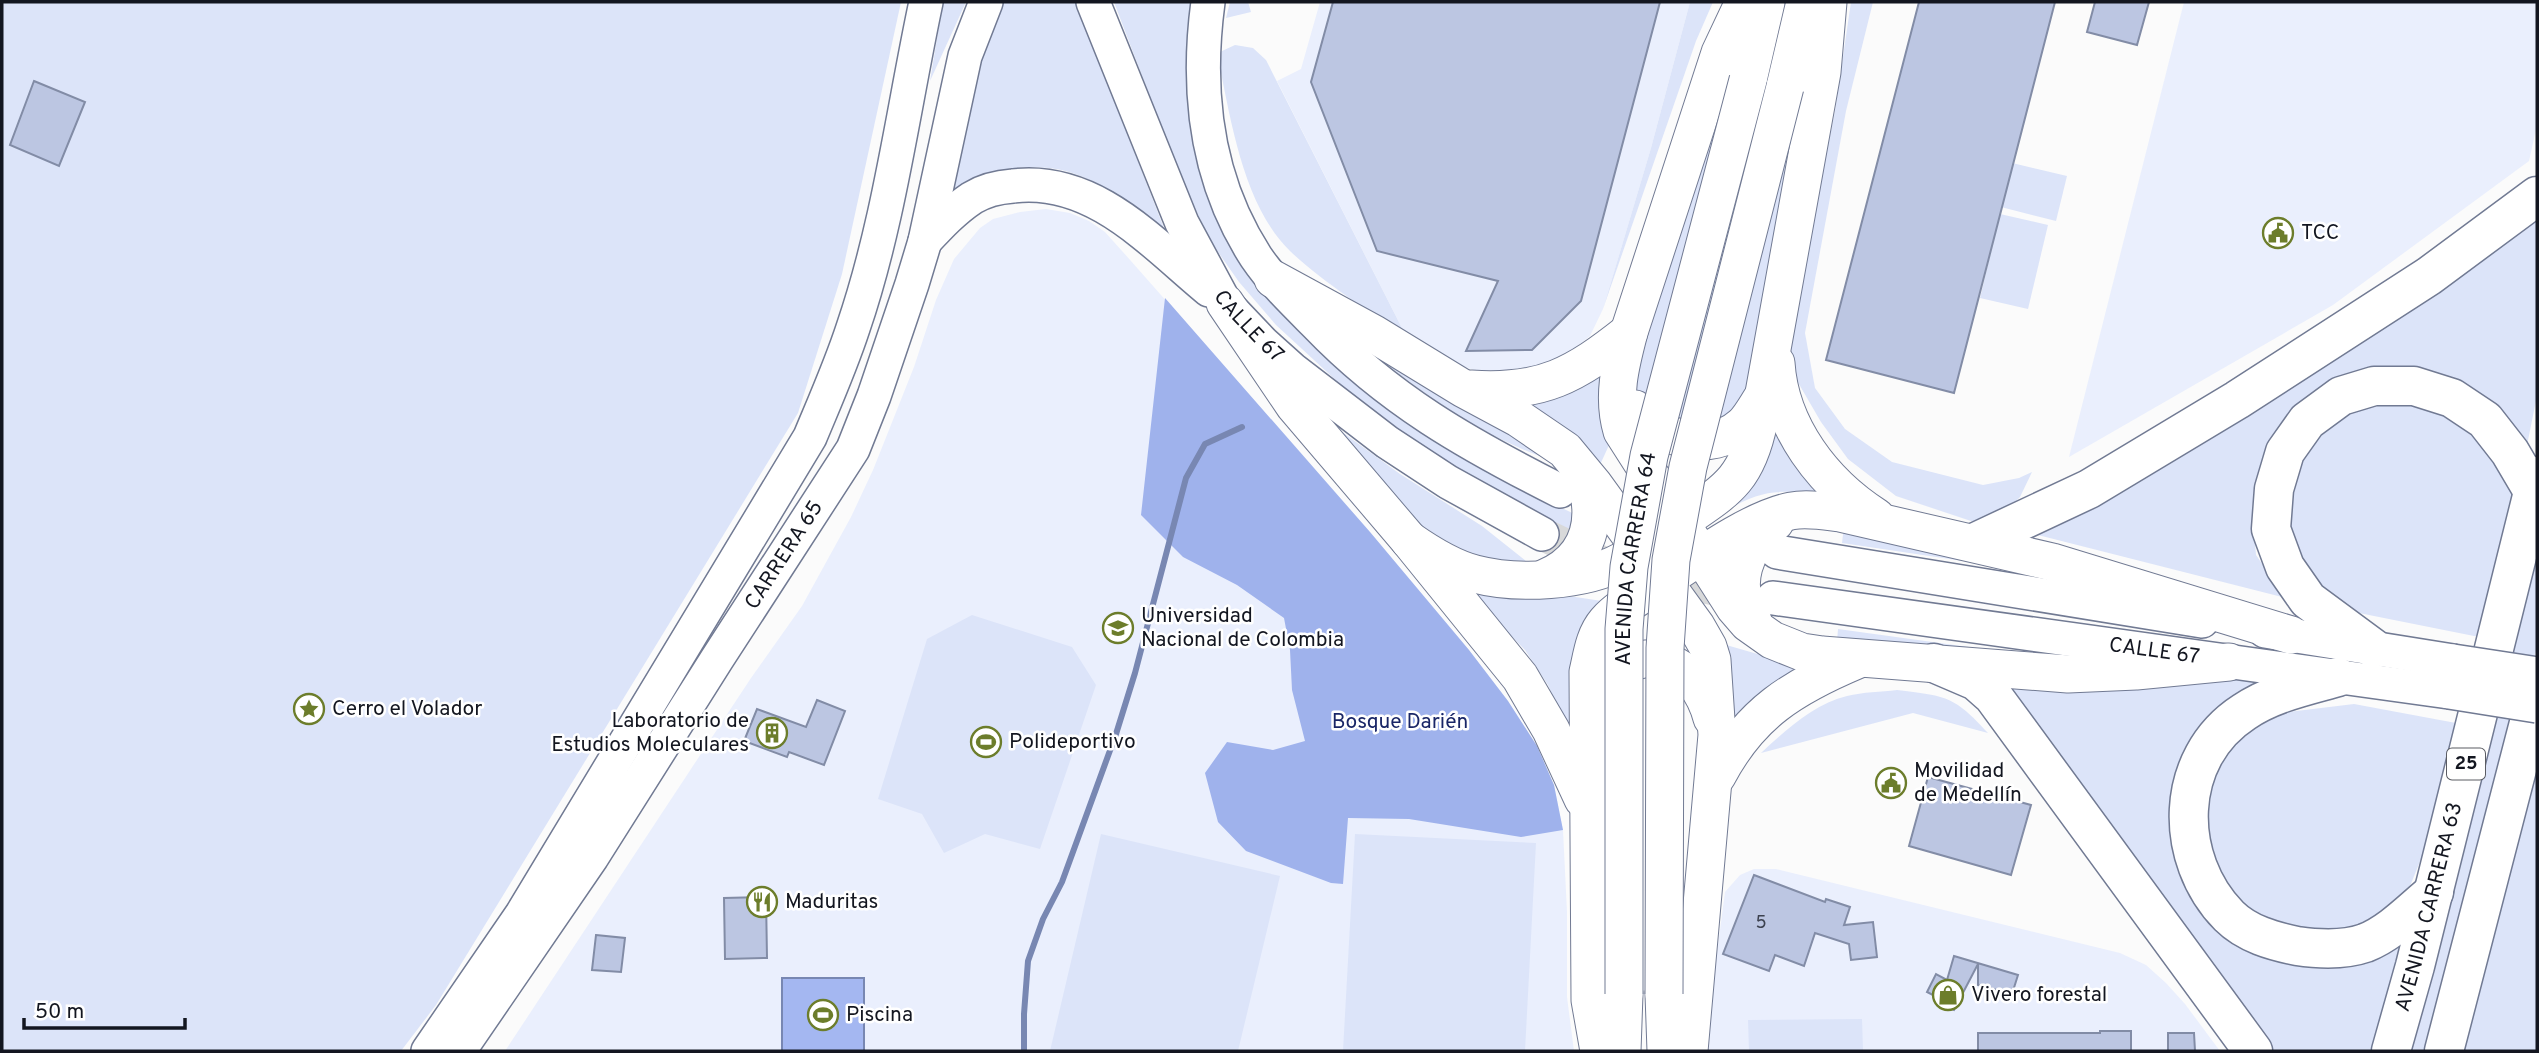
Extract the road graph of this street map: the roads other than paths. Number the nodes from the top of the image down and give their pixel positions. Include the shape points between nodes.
1 (926, 2) edge
2 (986, 2) edge
3 (1093, 2) edge
4 (1208, 2) edge
5 (1744, 2) edge
6 (1766, 2) edge
7 (1805, 2) edge
8 (1828, 2) edge
9 (2537, 196) edge
10 (925, 241) junction
11 (1273, 279) junction
12 (1225, 303) junction
13 (1629, 332) junction
14 (1773, 334) junction
15 (1619, 370) junction
16 (1464, 389) junction
17 (1762, 398) junction
18 (1570, 479) junction
19 (2535, 484) edge
20 (1791, 511) junction
21 (1882, 521) junction
22 (1678, 523) junction
23 (1542, 534) tunnel mouth
24 (1409, 540) junction
25 (1976, 542) junction
26 (1640, 548) junction
27 (1777, 552) dead end
28 (1700, 557) junction
29 (1541, 579) junction
30 (1664, 581) junction
31 (1773, 598) tunnel mouth
32 (1761, 634) junction
33 (2291, 635) junction
34 (2373, 648) junction
35 (1861, 658) junction
36 (2229, 662) junction
37 (1934, 663) junction
38 (2537, 674) edge
39 (2338, 677) junction
40 (2451, 677) junction
41 (2537, 692) edge
42 (2537, 706) edge
43 (1587, 726) junction
44 (1717, 736) junction
45 (1713, 783) junction
46 (1590, 812) junction
47 (2434, 892) junction
48 (428, 1051) edge
49 (459, 1051) edge
50 (1599, 1051) edge
51 (1622, 1051) edge
52 (1666, 1051) edge
53 (1689, 1051) edge
54 (2253, 1051) edge
55 (2391, 1051) edge
56 (2444, 1051) edge

1 - 48 main road, CARRERA 65 via 870,270 838,371 810,437 522,914
2 - 10 main road, CARRERA 65 via 965,56
3 - 12 main road, CALLE 67 via 1182,223
4 - 11 main road via 1203,84 1210,148 1234,217
5 - 13 main road via 1720,53
6 - 51 main road, AVENIDA CARRERA 64, bridge via 1648,456 1629,566 1624,629
7 - 52 main road, AVENIDA CARRERA 64, bridge via 1688,467 1671,561 1665,648
8 - 14 main road via 1822,72
9 - 25 highway via 2429,276 2214,415 2088,489
10 - 12 main road via 975,196 996,188 1061,188 1109,209
10 - 49 main road, CARRERA 65 via 853,449 592,858
11 - 16 main road
11 - 18 main road via 1357,366 1398,398 1444,428
12 - 23 main road, CALLE 67 via 1292,369 1387,442
12 - 24 main road via 1294,405
13 - 15 main road
13 - 16 main road via 1592,361 1551,382 1516,389
14 - 17 main road
14 - 21 main road via 1779,387 1800,439 1838,489
15 - 17 main road via 1624,390 1647,424 1684,439 1727,436 1742,425
15 - 22 main road via 1622,431
16 - 18 main road via 1564,450
17 - 22 main road via 1755,442 1740,473
18 - 26 main road
18 - 29 main road via 1589,494 1588,537 1571,563
19 - 34 highway via 2485,420 2452,398 2414,386 2374,386 2341,397 2307,421 2285,452 2274,489 2271,529 2285,567 2308,600
19 - 47 highway, AVENIDA CARRERA 63 / 25
20 - 21 main road via 1815,510
20 - 28 main road
20 - 32 main road via 1764,531 1744,561 1741,597
21 - 25 main road
22 - 26 main road
22 - 28 main road
24 - 29 main road via 1475,574
24 - 46 main road via 1520,677
25 - 33 main road
26 - 29 main road via 1602,570
26 - 30 main road
27 - 33 main road, CALLE 67
28 - 30 main road
28 - 32 main road via 1735,608
30 - 43 main road via 1619,610 1597,635 1588,672
30 - 44 main road via 1708,647
31 - 36 main road, CALLE 67
32 - 35 main road via 1802,652
33 - 34 main road, CALLE 67
34 - 40 main road, CALLE 67
35 - 37 main road
35 - 45 main road via 1805,684 1760,717 1735,744
36 - 37 main road via 2068,674
36 - 39 main road, CALLE 67
37 - 54 highway via 1976,681 2001,706
38 - 40 main road, CALLE 67, bridge
39 - 40 main road, CALLE 67
39 - 47 highway via 2263,701 2243,712 2211,743 2192,782 2188,804 2194,856 2208,887 2247,930 2274,942 2309,948 2365,943
40 - 42 main road, CALLE 67, bridge
41 - 56 highway, 25
43 - 44 main road via 1602,687 1613,673 1628,663 1658,660 1678,666 1696,681
43 - 46 main road
44 - 45 main road
45 - 53 main road
46 - 50 main road via 1590,1000
47 - 55 highway, AVENIDA CARRERA 63 / 25

